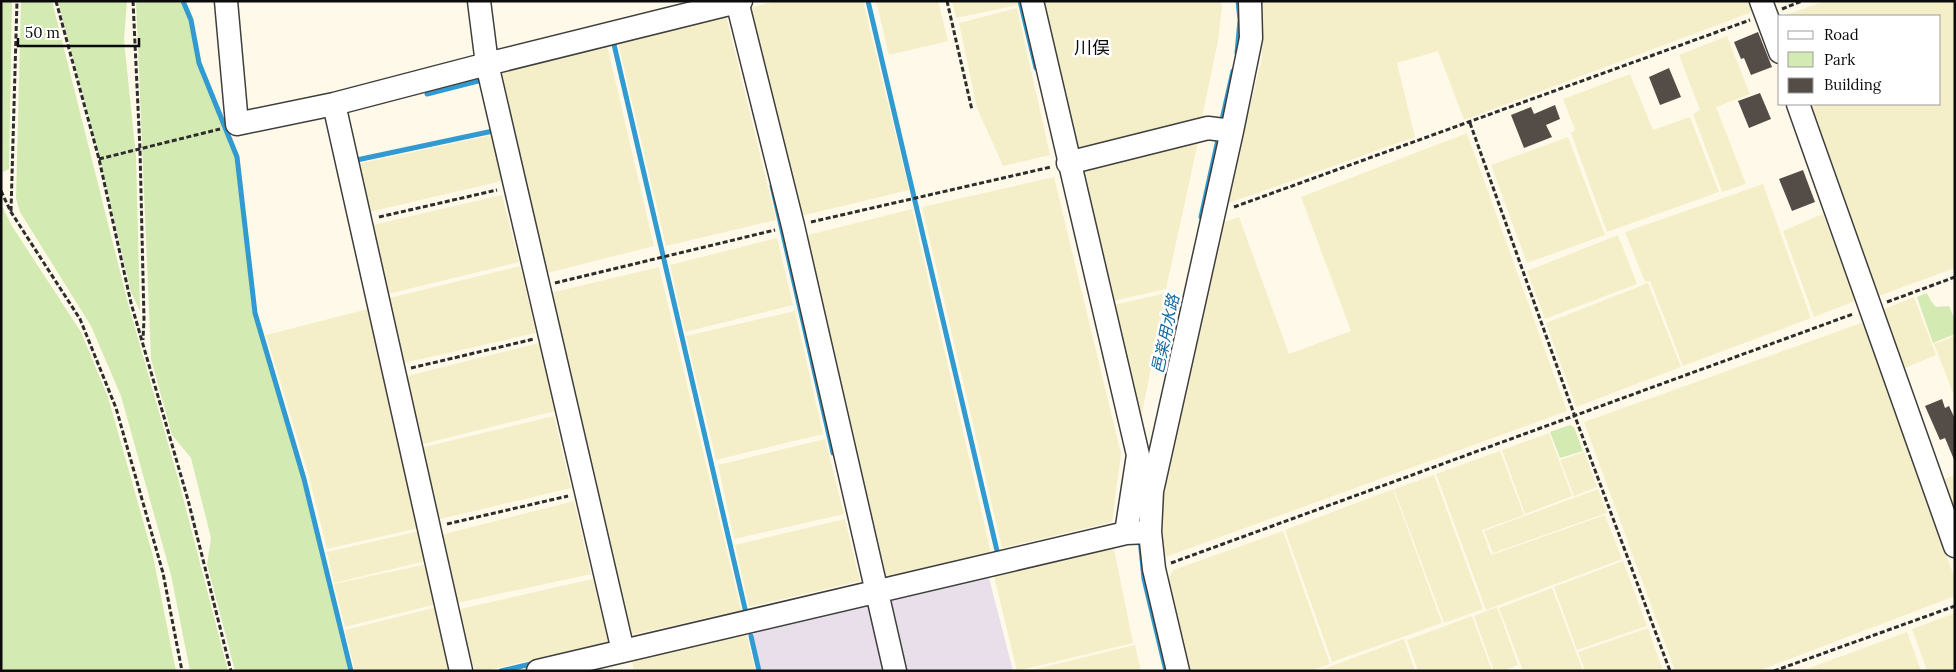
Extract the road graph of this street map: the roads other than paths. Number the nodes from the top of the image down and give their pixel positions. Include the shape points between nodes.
1 (226, 1) edge
2 (479, 1) edge
3 (1032, 1) edge
4 (1250, 1) edge
5 (739, 2) edge
6 (1764, 8) edge
7 (1778, 46) edge
8 (487, 64) junction
9 (334, 104) junction
10 (1798, 105) edge
11 (1232, 130) junction
12 (1068, 163) junction
13 (1150, 532) junction
14 (1126, 534) junction
15 (1955, 546) edge
16 (876, 592) junction
17 (623, 651) junction
18 (461, 671) edge
19 (538, 671) edge
20 (895, 671) edge
21 (1178, 671) edge

1 - 9 street via 237,124
2 - 8 street
3 - 12 street
4 - 11 street via 1250,38
5 - 8 street
5 - 16 street
6 - 7 street
8 - 9 street
8 - 17 street
9 - 18 street
10 - 15 street
11 - 12 street via 1208,128
11 - 13 street via 1152,491
12 - 14 street via 1138,454
13 - 14 street
13 - 21 street via 1154,569
14 - 16 street
16 - 17 street
16 - 20 street
17 - 19 street

